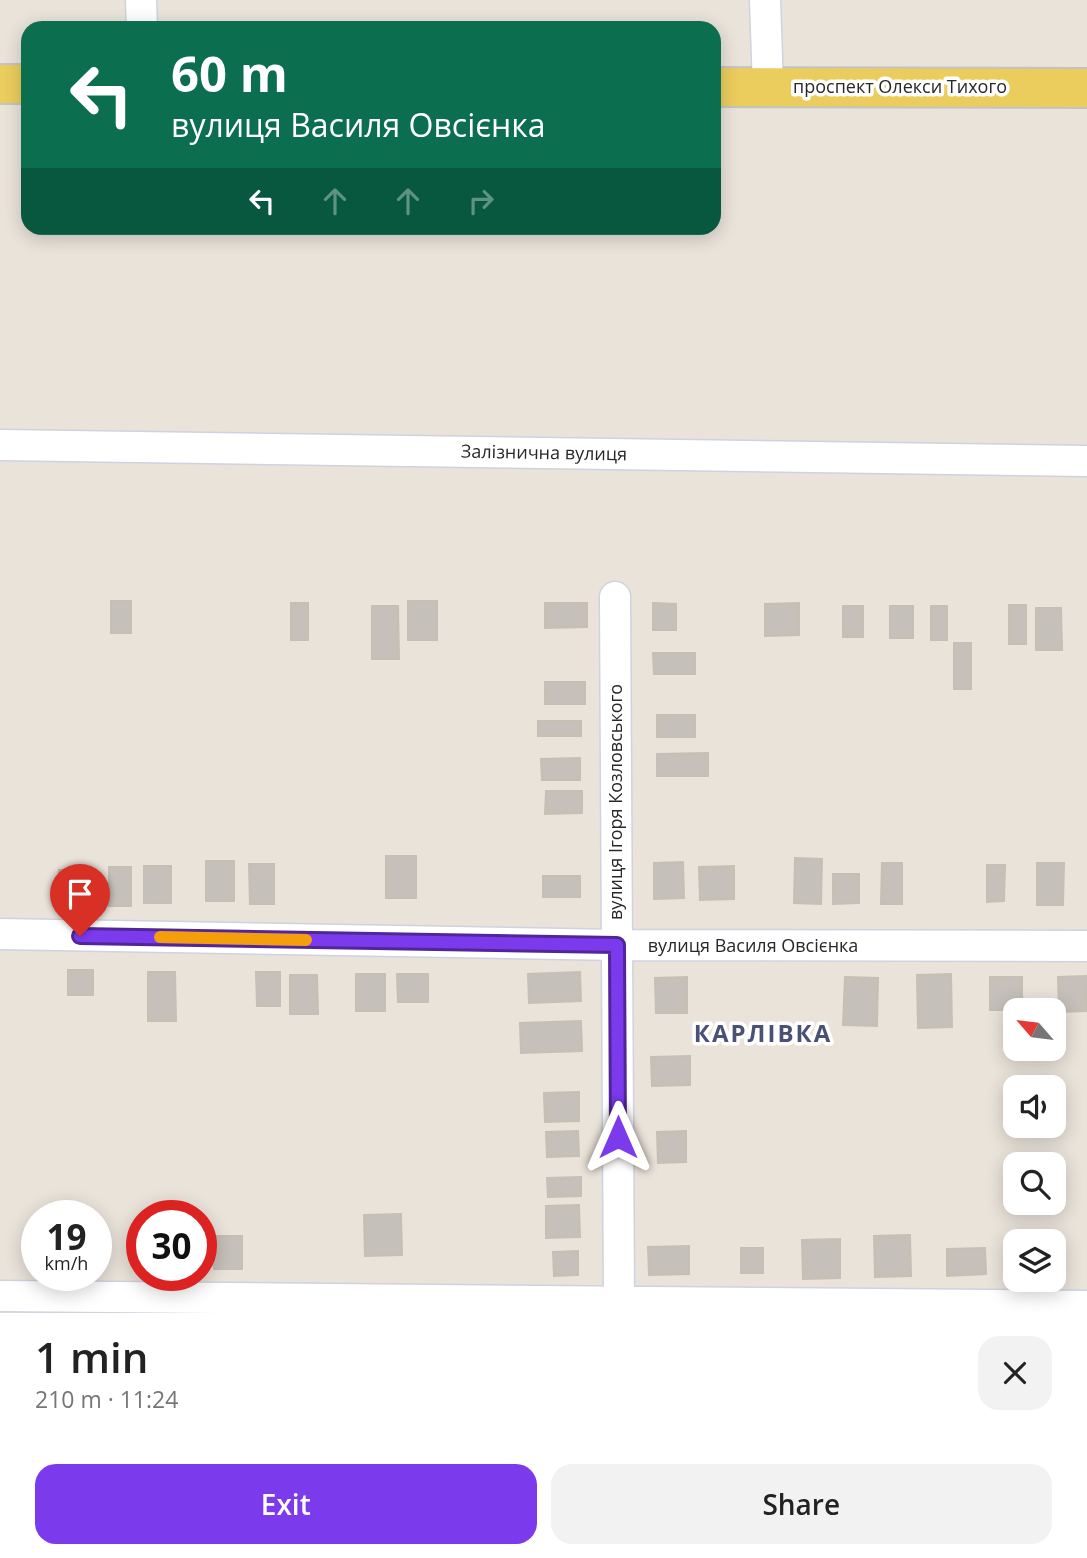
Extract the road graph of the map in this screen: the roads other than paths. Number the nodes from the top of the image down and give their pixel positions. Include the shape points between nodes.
1 (141, 0) edge
2 (765, 0) edge
3 (142, 21) edge
4 (0, 84) edge
5 (21, 84) edge
6 (721, 87) edge
7 (768, 87) junction
8 (1087, 88) edge
9 (0, 445) edge
10 (1087, 461) edge
11 (615, 597) dead end
12 (0, 934) edge
13 (617, 945) junction
14 (1087, 946) edge
15 (0, 1296) edge
16 (620, 1302) junction
17 (1087, 1306) edge

1 - 3 street
2 - 7 street
4 - 5 main road
6 - 7 main road, проспект Олекси Тихого
7 - 8 main road, проспект Олекси Тихого
9 - 10 street, Залізнична вулиця
11 - 13 street, вулиця Ігоря Козловського
12 - 13 street, вулиця Василя Овсієнка
13 - 14 street, вулиця Василя Овсієнка
13 - 16 street, вулиця Ігоря Козловського
15 - 16 street
16 - 17 street

